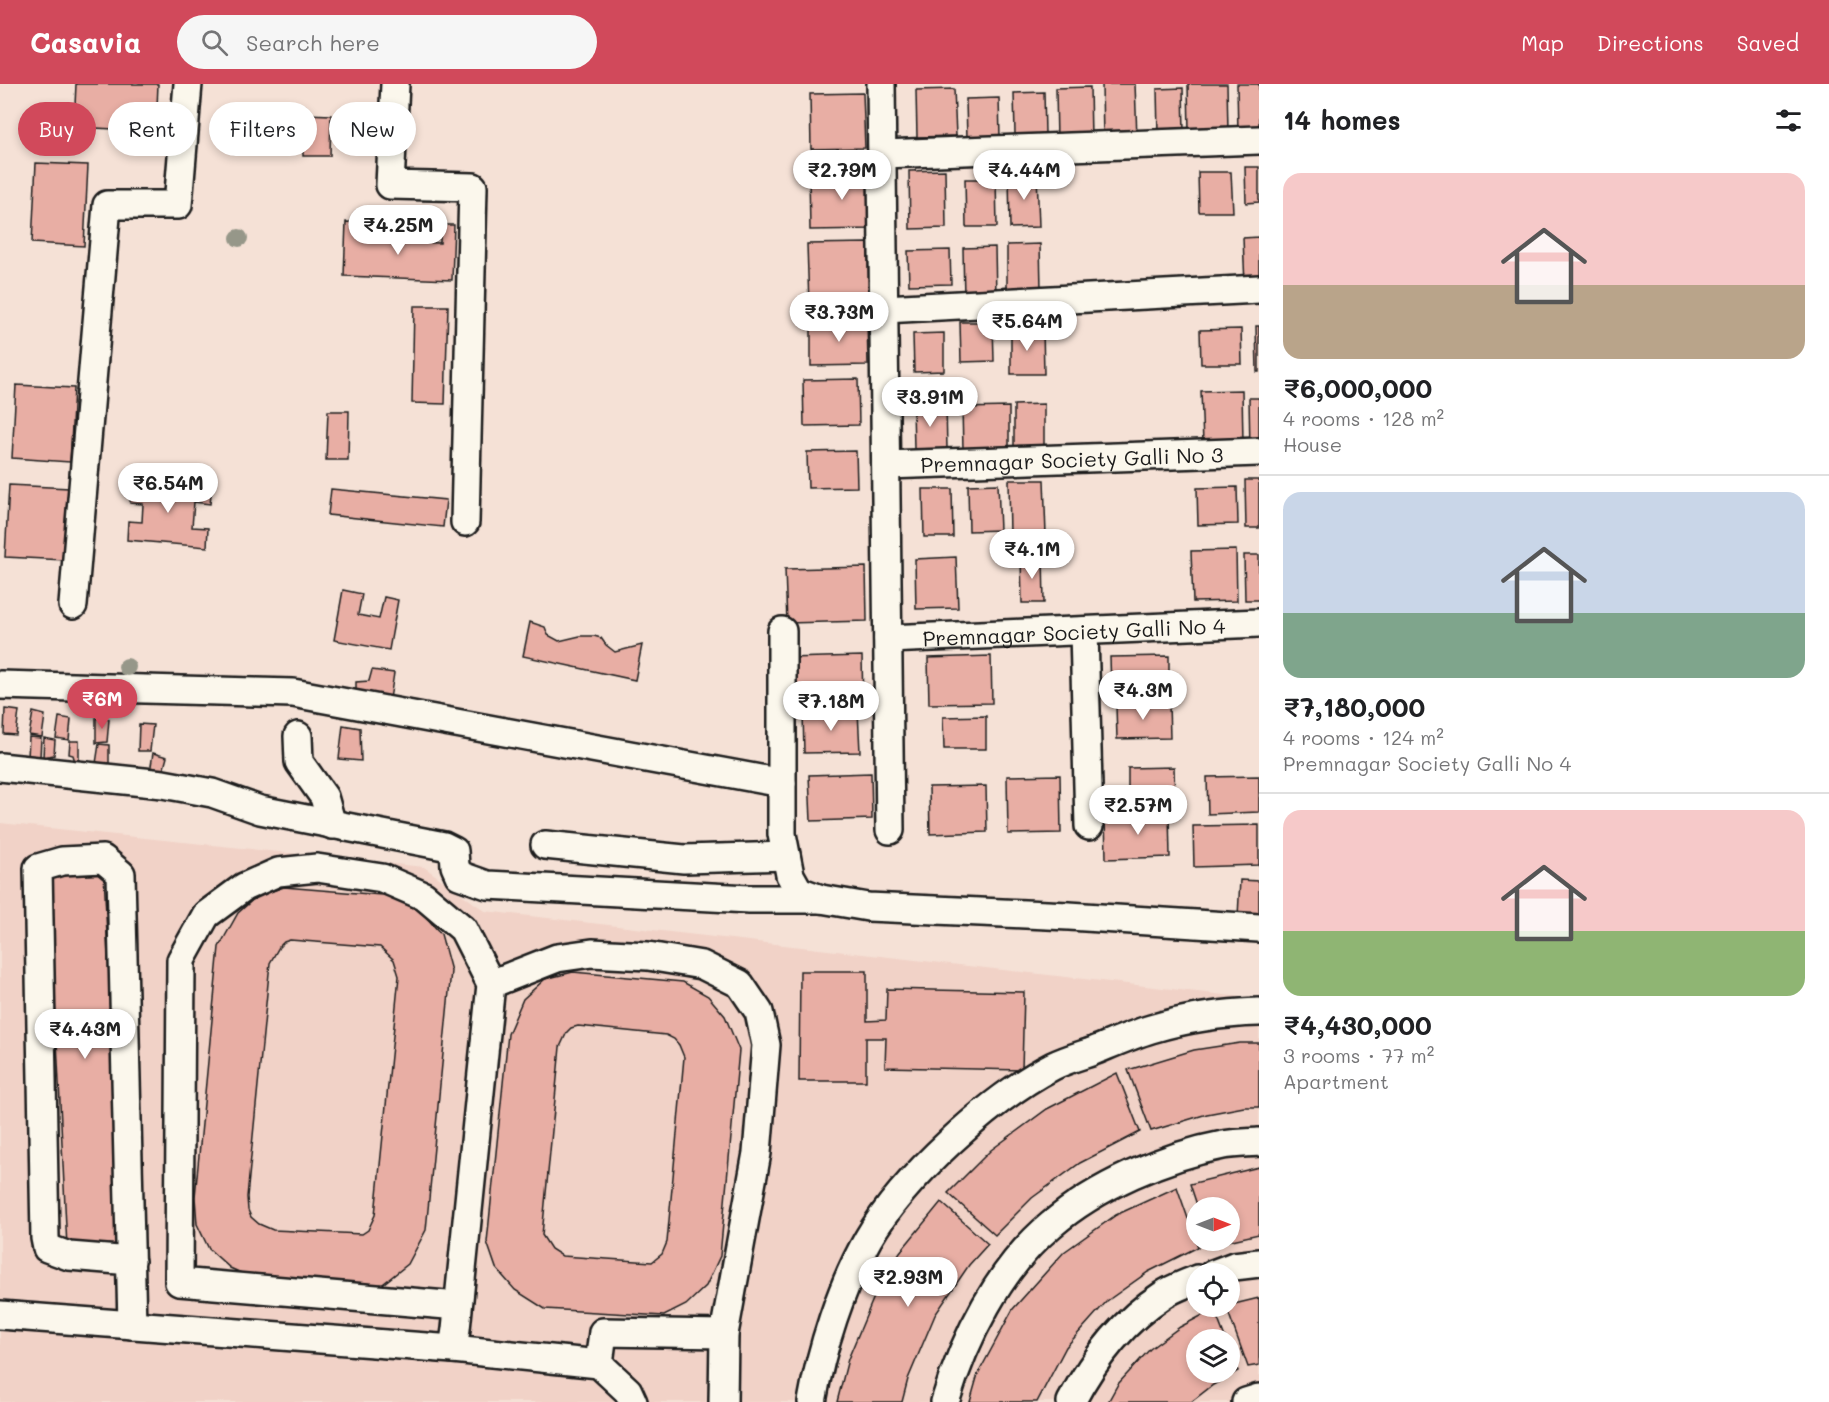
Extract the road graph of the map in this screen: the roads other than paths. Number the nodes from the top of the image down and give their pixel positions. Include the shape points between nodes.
1 (188, 84) edge
2 (395, 84) edge
3 (882, 84) edge
4 (1259, 140) edge
5 (882, 154) junction
6 (1259, 289) edge
7 (884, 309) junction
8 (1259, 452) edge
9 (886, 465) junction
10 (465, 522) dead end
11 (73, 605) dead end
12 (1259, 623) edge
13 (782, 631) dead end
14 (1084, 631) junction
15 (888, 639) junction
16 (0, 685) edge
17 (298, 736) dead end
18 (0, 767) edge
19 (782, 783) junction
20 (332, 825) junction
21 (1089, 826) dead end
22 (890, 830) dead end
23 (545, 845) dead end
24 (786, 856) junction
25 (821, 899) junction
26 (1259, 928) edge
27 (491, 984) junction
28 (1259, 1012) edge
29 (1259, 1142) edge
30 (131, 1261) junction
31 (1259, 1263) edge
32 (1240, 1265) edge
33 (1186, 1284) edge
34 (458, 1306) junction
35 (0, 1315) edge
36 (132, 1325) junction
37 (724, 1334) junction
38 (453, 1349) junction
39 (599, 1364) junction
40 (1259, 1398) edge
41 (633, 1402) edge
42 (723, 1402) edge
43 (812, 1402) edge
44 (945, 1402) edge
45 (1071, 1402) edge
46 (1246, 1402) edge

1 - 11 street via 178,205 107,205
2 - 10 street via 390,185 473,187
3 - 5 street
4 - 5 street
5 - 7 street
6 - 7 street
7 - 9 street
8 - 9 street, Premnagar Society Galli No 3
9 - 15 street
12 - 14 street, Premnagar Society Galli No 4
13 - 19 street
14 - 15 street, Premnagar Society Galli No 4
14 - 21 street
15 - 22 street
16 - 19 street via 293,693
17 - 20 street via 299,762 324,797
18 - 20 street via 162,784
19 - 24 street
20 - 25 street via 444,846 454,851 459,875 487,885
23 - 24 street via 684,859
24 - 25 street via 799,891
25 - 26 street via 868,907
27 - 34 street
27 - 34 street via 464,929 424,896 382,878 317,868 278,872 244,887 206,915 182,960 178,1282
27 - 37 street via 556,958 592,953 648,956 702,965 740,984 759,1012 766,1045 757,1153
28 - 43 street via 1152,1029 1053,1066 969,1125 895,1200 868,1239 827,1340
29 - 44 street via 1213,1148 1119,1180 1051,1225 1000,1283 965,1344
30 - 30 street via 121,874 103,860 62,861 38,868 45,1238 47,1248 69,1256
30 - 36 street
31 - 32 street
33 - 45 street via 1134,1317 1107,1345
34 - 38 street
35 - 36 street
36 - 38 street
37 - 39 street via 603,1332
37 - 42 street
38 - 39 street
39 - 41 street via 628,1391
40 - 46 street

